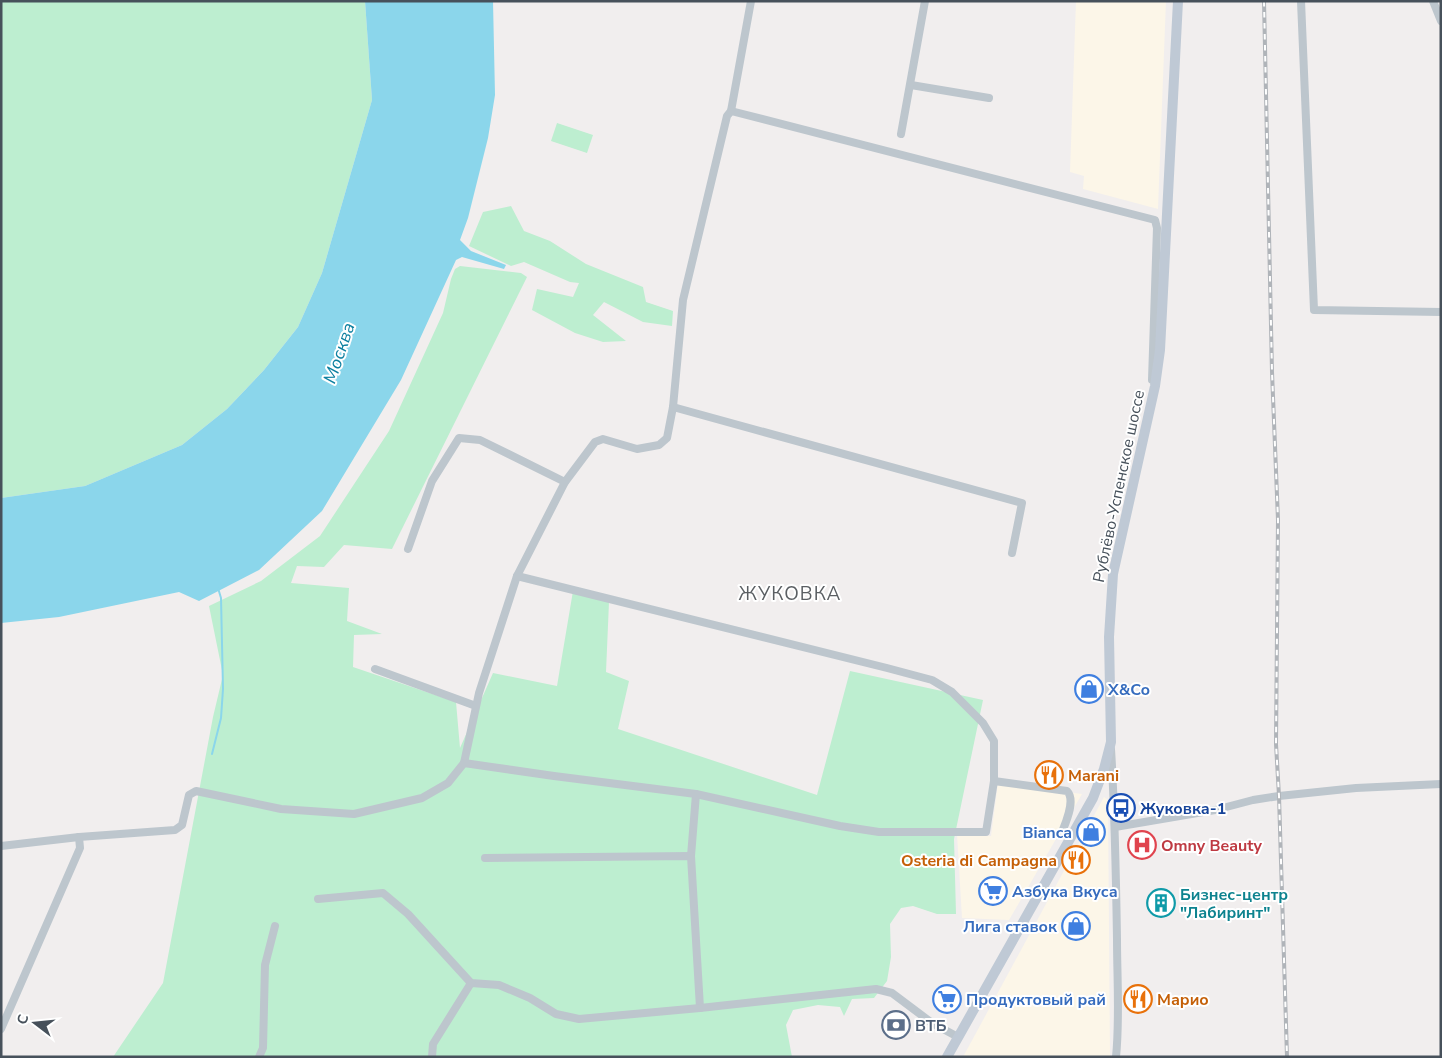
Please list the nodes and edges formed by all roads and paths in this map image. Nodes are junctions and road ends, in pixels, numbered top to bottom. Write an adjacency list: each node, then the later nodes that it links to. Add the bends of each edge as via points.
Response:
1 (751, 1): 9 (street)
2 (925, 1): 7 (street)
3 (1178, 1): 13 (main road, Рублёво-Успенское шоссе, via 1161,340)
4 (1301, 1): 11 (street, via 1314,310)
5 (1433, 1): 6 (street)
6 (1441, 21)
7 (911, 85): 8 (street); 10 (street)
8 (989, 98)
9 (732, 111): 12 (street, via 727,116 683,300); 13 (street, via 1156,220)
10 (901, 134)
11 (1441, 312)
12 (673, 407): 14 (street, via 666,438 659,445 638,449 603,438 595,442); 16 (street, via 1022,503)
13 (1150, 409): 20 (main road, Рублёво-Успенское шоссе, via 1112,574 1109,636)
14 (565, 482): 15 (street, via 480,440 459,438 432,481); 17 (street)
15 (408, 549)
16 (1012, 553)
17 (517, 576): 19 (street); 22 (street, via 932,680 952,692 983,723 994,742)
18 (375, 669): 19 (street)
19 (476, 706): 21 (street)
20 (1111, 742): 25 (main road, Рублёво-Успенское шоссе, via 1101,781); 26 (street)
21 (464, 763): 24 (street); 27 (street, via 448,783 422,798 354,814 281,809 196,791 189,794 182,825 174,830)
22 (994, 780): 24 (street, via 986,832 879,832); 25 (street, via 1067,791 1071,799 1062,832)
23 (1441, 784): 26 (street, via 1279,796)
24 (696, 794): 29 (street)
25 (1078, 827): 36 (main road, Рублёво-Успенское шоссе)
26 (1115, 827): 40 (street)
27 (79, 838): 28 (street); 35 (street, via 80,848)
28 (1, 846)
29 (691, 856): 30 (street); 34 (street)
30 (485, 858)
31 (318, 899): 33 (street, via 383,893 408,914)
32 (275, 926): 37 (street, via 265,965 263,1048)
33 (471, 983): 34 (street, via 499,985 556,1014 579,1018); 38 (street, via 433,1044)
34 (700, 1008): 36 (street, via 876,989 892,994)
35 (1, 1030)
36 (958, 1037): 39 (main road, Рублёво-Успенское шоссе)
37 (259, 1057)
38 (432, 1057)
39 (947, 1057)
40 (1116, 1057)

